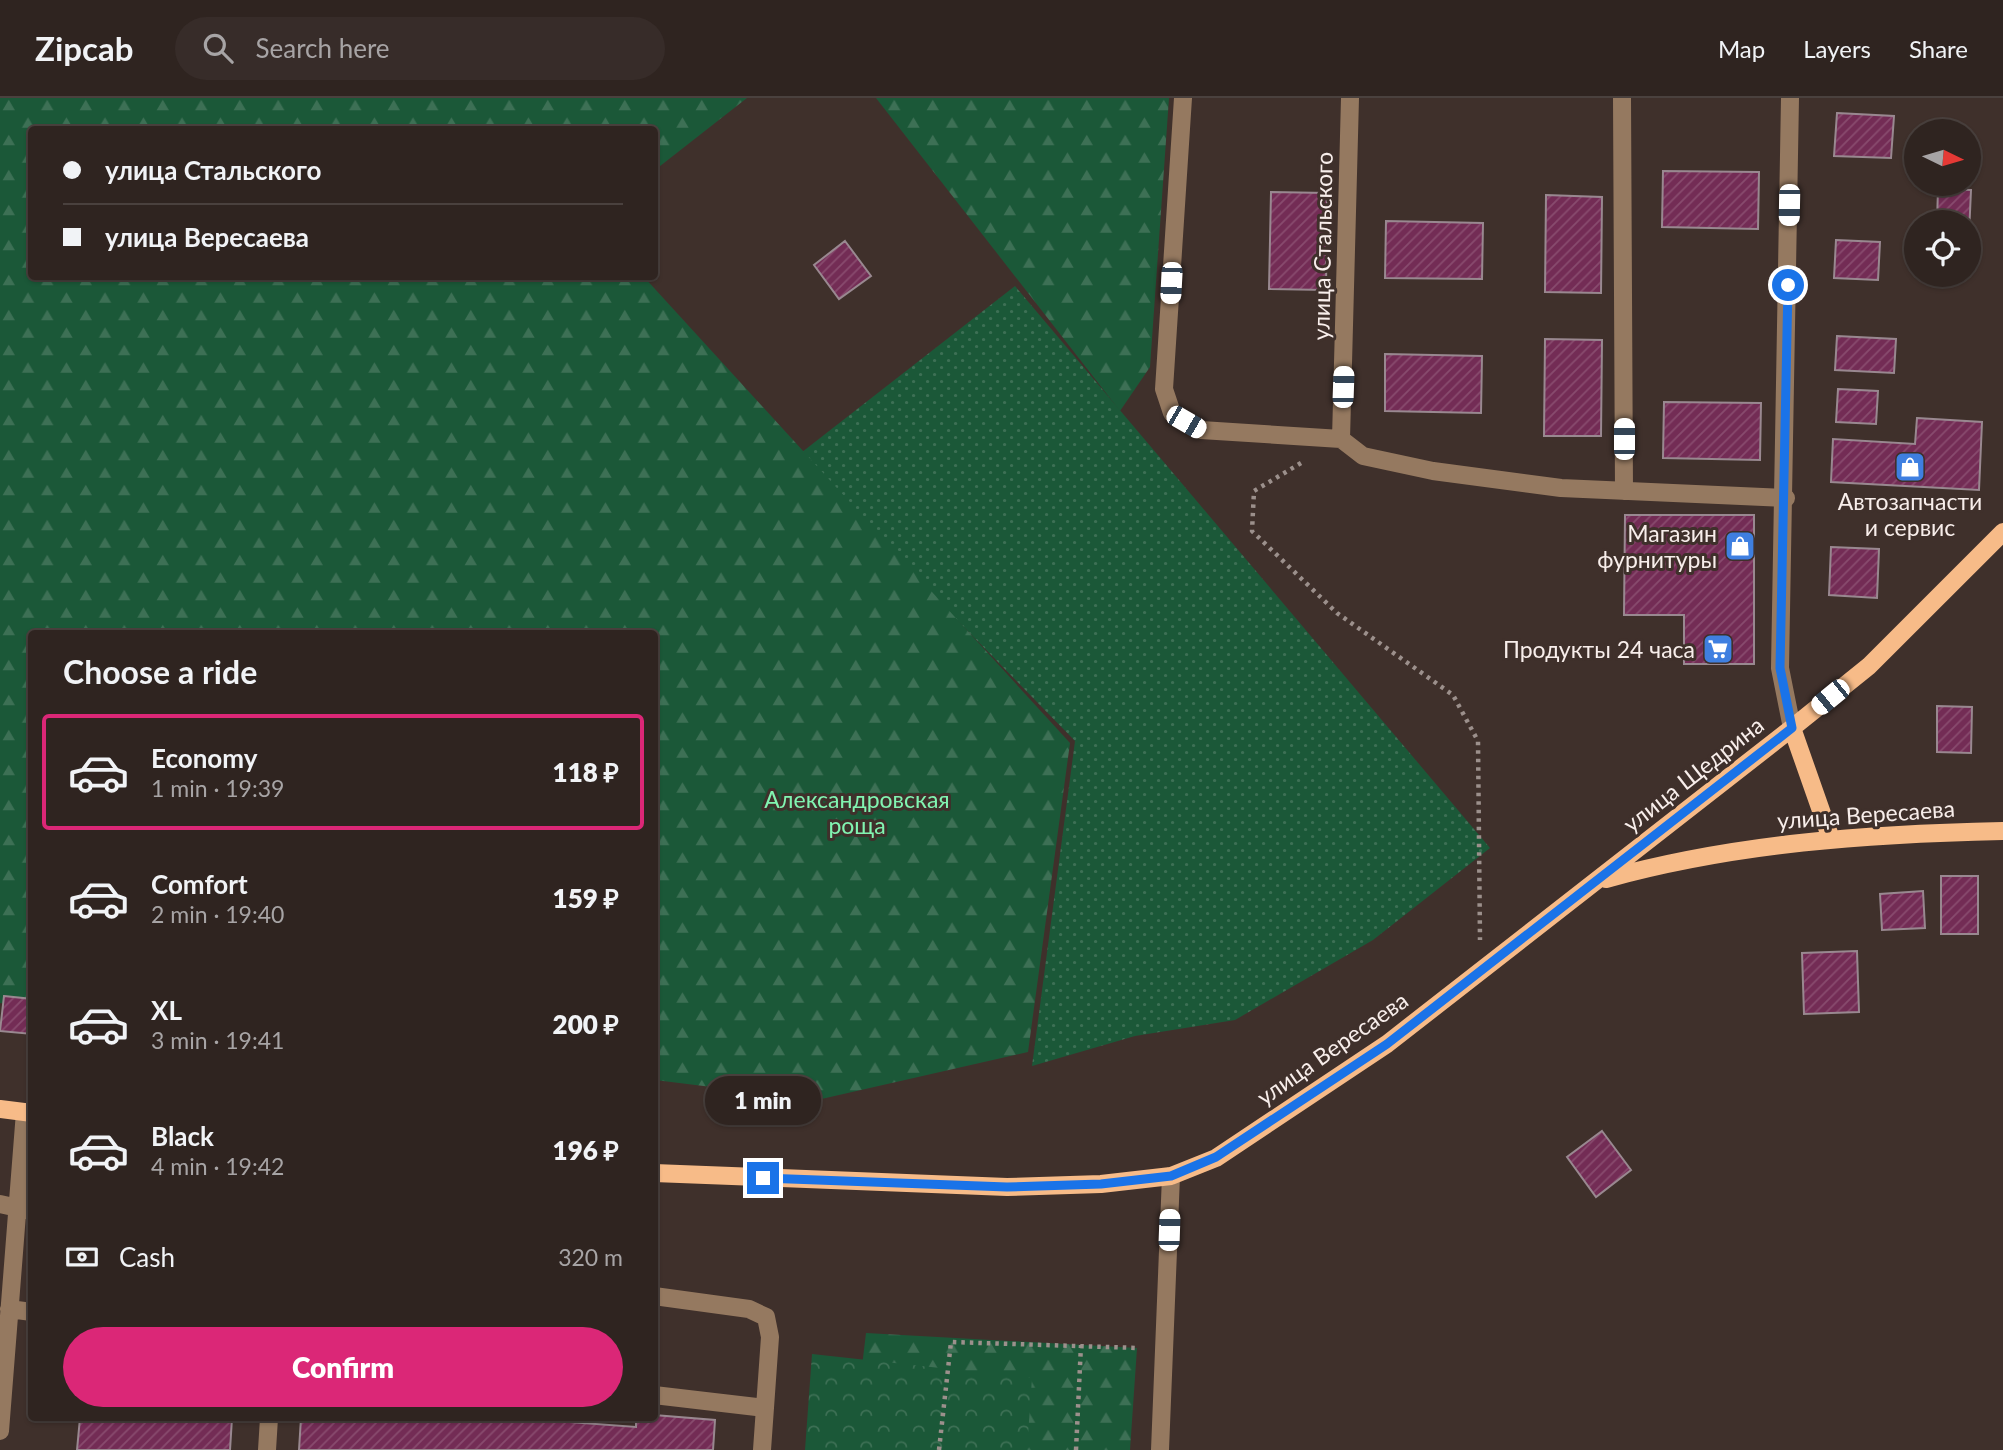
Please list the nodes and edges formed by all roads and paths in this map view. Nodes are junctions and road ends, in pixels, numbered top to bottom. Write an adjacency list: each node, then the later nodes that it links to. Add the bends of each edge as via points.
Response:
1 (1183, 98): 5 (street, via 1164,389 1172,413 1201,430)
2 (1350, 98): 5 (street, улица Стальского)
3 (1622, 98): 6 (street)
4 (1790, 98): 7 (street)
5 (1341, 439): 6 (street, via 1363,456 1433,471 1561,488); 13 (path, via 1254,491 1252,531 1337,613 1453,695 1478,741)
6 (1624, 491): 7 (street)
7 (1786, 498): 9 (street, via 1780,668)
8 (2003, 532): 9 (main road, улица Щедрина, via 1868,666)
9 (1792, 728): 11 (main road); 12 (main road, улица Щедрина)
10 (2003, 831): 11 (main road, улица Вересаева)
11 (1831, 839): 12 (main road, улица Вересаева, via 1677,859)
12 (1596, 882): 13 (main road, улица Вересаева)
13 (1479, 972): 17 (main road, улица Вересаева, via 1387,1044 1223,1153)
14 (0, 1109): 15 (main road)
15 (28, 1113): 18 (street)
16 (658, 1173): 17 (main road, улица Вересаева, via 1007,1187)
17 (1171, 1176): 23 (street)
18 (16, 1208): 20 (street)
19 (658, 1297): 25 (street, via 749,1309 766,1317 770,1337)
20 (9, 1309): 21 (street); 27 (street)
21 (28, 1311)
22 (1081, 1345): 23 (path); 30 (path, via 951,1342); 31 (path)
23 (1166, 1349): 32 (street)
24 (658, 1395): 25 (street)
25 (765, 1408): 29 (street)
26 (269, 1421): 28 (street)
27 (0, 1431)
28 (267, 1450)
29 (762, 1450)
30 (939, 1450)
31 (1076, 1450)
32 (1160, 1450)

